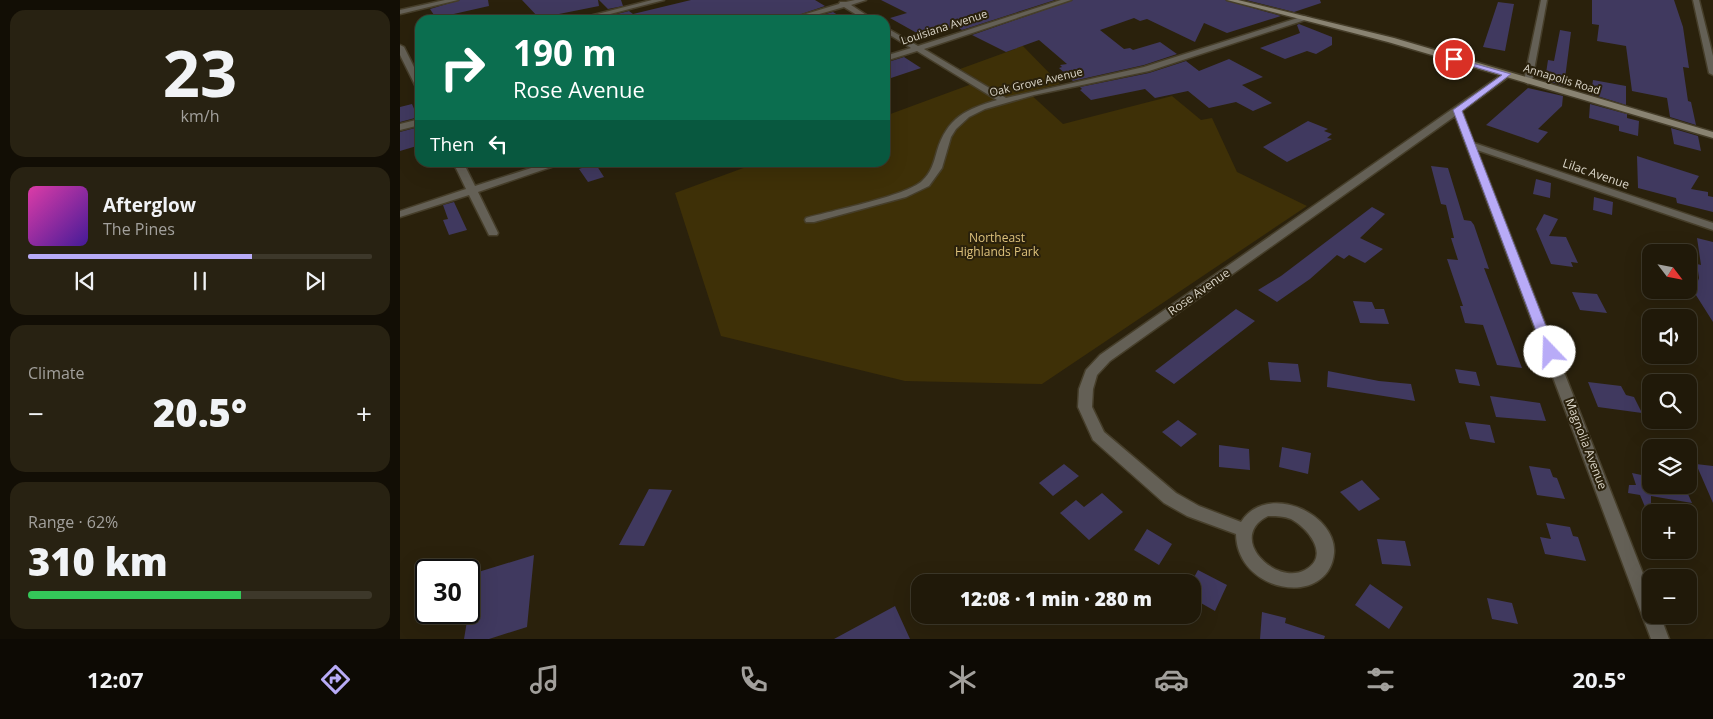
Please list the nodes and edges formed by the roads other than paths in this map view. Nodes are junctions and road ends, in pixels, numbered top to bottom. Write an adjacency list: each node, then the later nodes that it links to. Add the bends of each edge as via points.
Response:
1 (455, 0): 10 (street)
2 (661, 0): 11 (street)
3 (837, 0): 9 (street)
4 (863, 0): 9 (street)
5 (1068, 0): 17 (street, Louisiana Avenue)
6 (1230, 0): 14 (main road, Annapolis Road)
7 (1544, 0): 23 (street)
8 (1696, 0): 20 (street)
9 (845, 5): 12 (street); 13 (street)
10 (400, 12)
11 (599, 15)
12 (808, 15)
13 (862, 15)
14 (1307, 18): 21 (main road, Annapolis Road); 24 (street, Oak Grove Avenue, via 1146,69)
15 (890, 32): 17 (street)
16 (400, 47): 19 (street)
17 (917, 48): 18 (street, Louisiana Avenue); 24 (street)
18 (890, 57)
19 (407, 61): 22 (street)
20 (1713, 73)
21 (1508, 74): 23 (main road, Annapolis Road); 25 (street, Rose Avenue)
22 (415, 77)
23 (1528, 81): 28 (main road, Annapolis Road)
24 (1003, 100): 34 (street, Oak Grove Avenue, via 982,106 952,127 937,168 925,184 902,195)
25 (1457, 110): 29 (street, Magnolia Avenue); 37 (street, Rose Avenue, via 1105,358 1091,373 1085,407 1098,436 1170,498 1193,511)
26 (415, 123): 27 (street)
27 (400, 127)
28 (1713, 135)
29 (1471, 145): 35 (street, Lilac Avenue); 38 (street, Magnolia Avenue)
30 (460, 167): 32 (street)
31 (546, 167): 32 (street)
32 (472, 191): 33 (street); 36 (street)
33 (400, 214)
34 (810, 220)
35 (1713, 227)
36 (493, 233)
37 (1244, 530): 37 (street, via 1244,546 1251,560 1264,572 1281,580 1300,580 1321,566 1325,552 1321,538 1301,516 1286,510 1270,509 1255,514)
38 (1660, 639)

